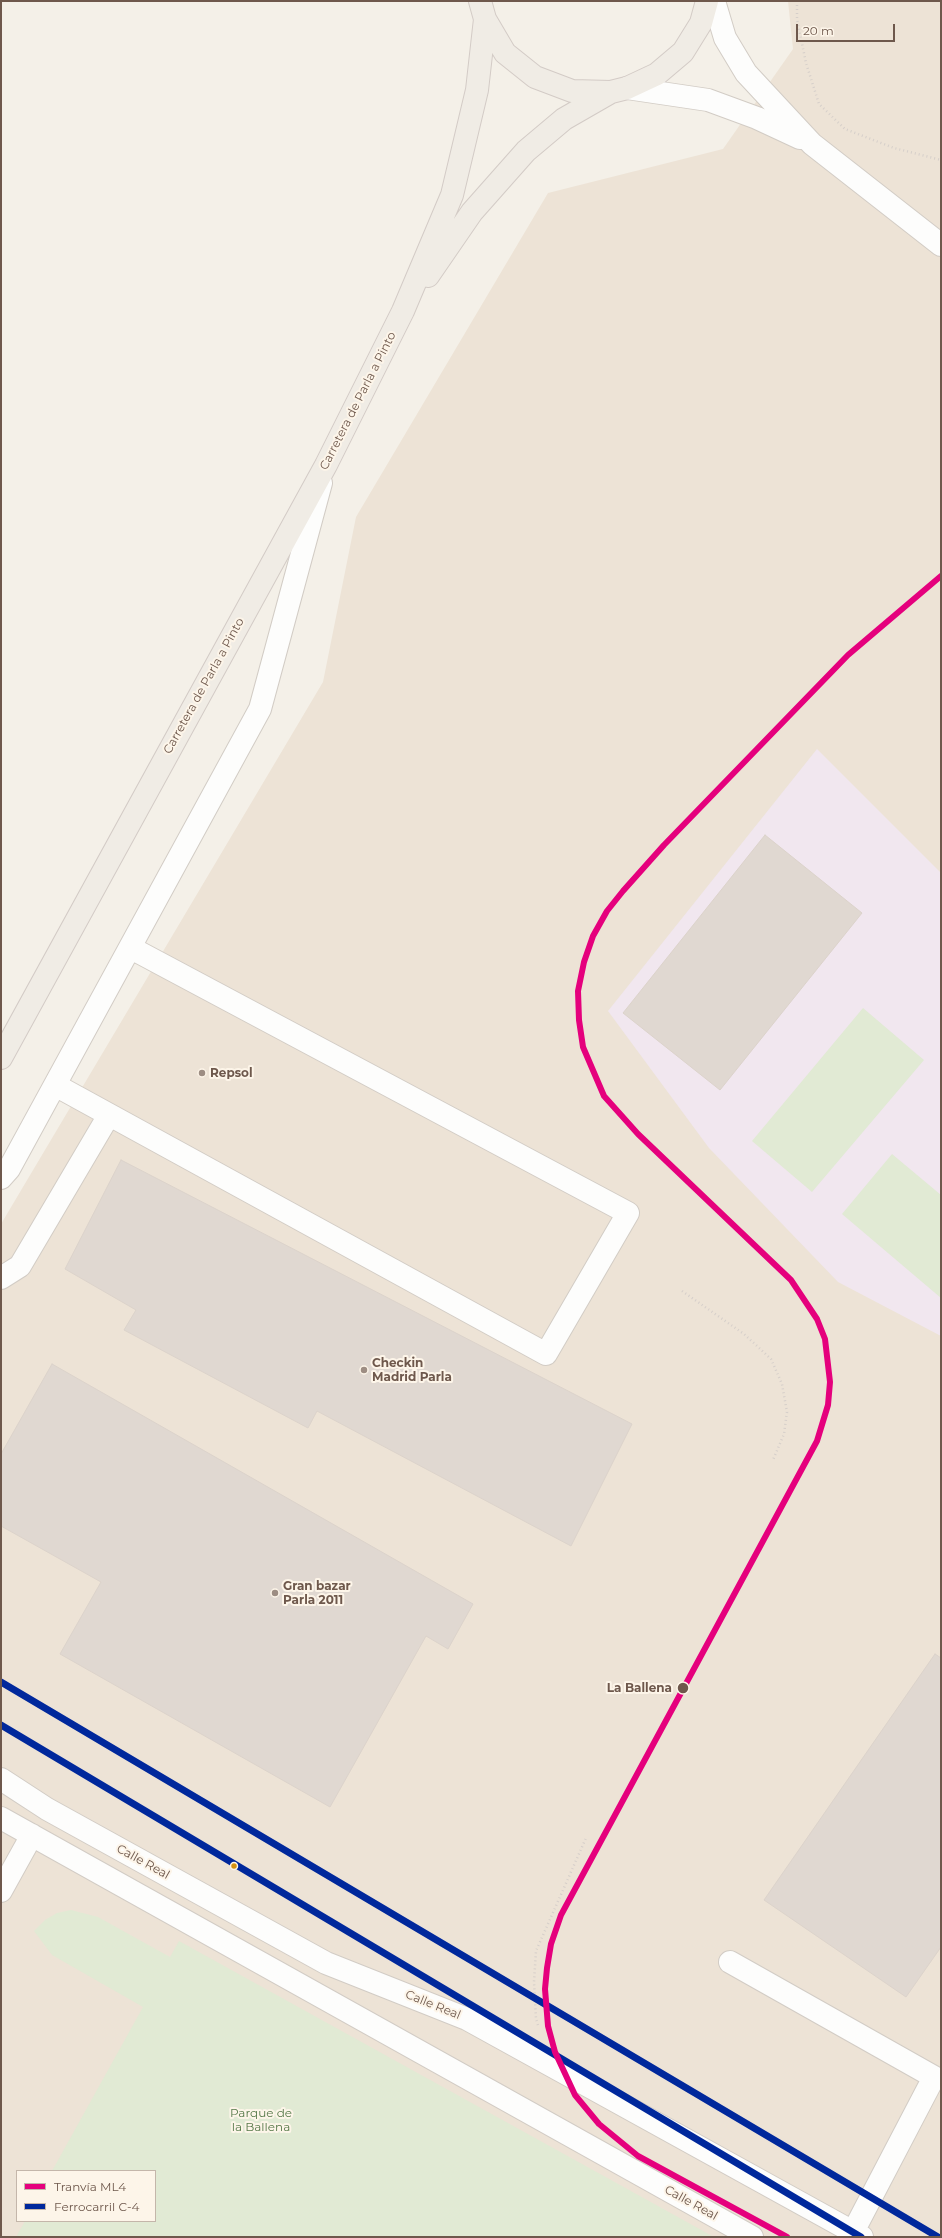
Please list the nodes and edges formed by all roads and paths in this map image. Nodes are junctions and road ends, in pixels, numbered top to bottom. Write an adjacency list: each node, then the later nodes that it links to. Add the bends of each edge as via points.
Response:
1 (707, 1): 5 (main road, Carretera de Parla a Pinto, via 701,23 683,52 657,74)
2 (714, 1): 6 (street, via 725,38 746,73)
3 (797, 1): 7 (path, via 797,19 819,104 845,129 894,148)
4 (482, 10): 5 (main road, via 505,52 535,78 572,91); 9 (main road, Carretera de Parla a Pinto, via 477,90 452,196)
5 (619, 90): 6 (street, via 708,100 757,118); 9 (main road, Carretera de Parla a Pinto, via 564,119 526,151 472,212)
6 (812, 144): 8 (street)
7 (941, 160)
8 (941, 245)
9 (403, 311): 10 (main road, Carretera de Parla a Pinto)
10 (326, 465): 11 (street, via 260,709); 12 (main road, Carretera de Parla a Pinto)
11 (131, 948): 13 (street); 14 (street, via 628,1213 546,1354)
12 (1, 1058)
13 (55, 1085): 14 (street); 15 (street, via 10,1169)
14 (109, 1115): 16 (street, via 20,1266)
15 (1, 1178)
16 (1, 1278)
17 (682, 1291): 18 (path, via 744,1334 771,1359 782,1384 788,1412 784,1434)
18 (773, 1460)
19 (1, 1779): 25 (street, Calle Real, via 47,1809 326,1963 467,2019)
20 (1, 1818): 21 (street, Calle Real)
21 (32, 1835): 23 (street); 27 (street, Calle Real)
22 (586, 1838): 25 (path, via 536,1951 536,2019)
23 (1, 1891)
24 (730, 1962): 26 (street, via 934,2077)
25 (552, 2066): 26 (street, Calle Real)
26 (857, 2235)
27 (752, 2237)

